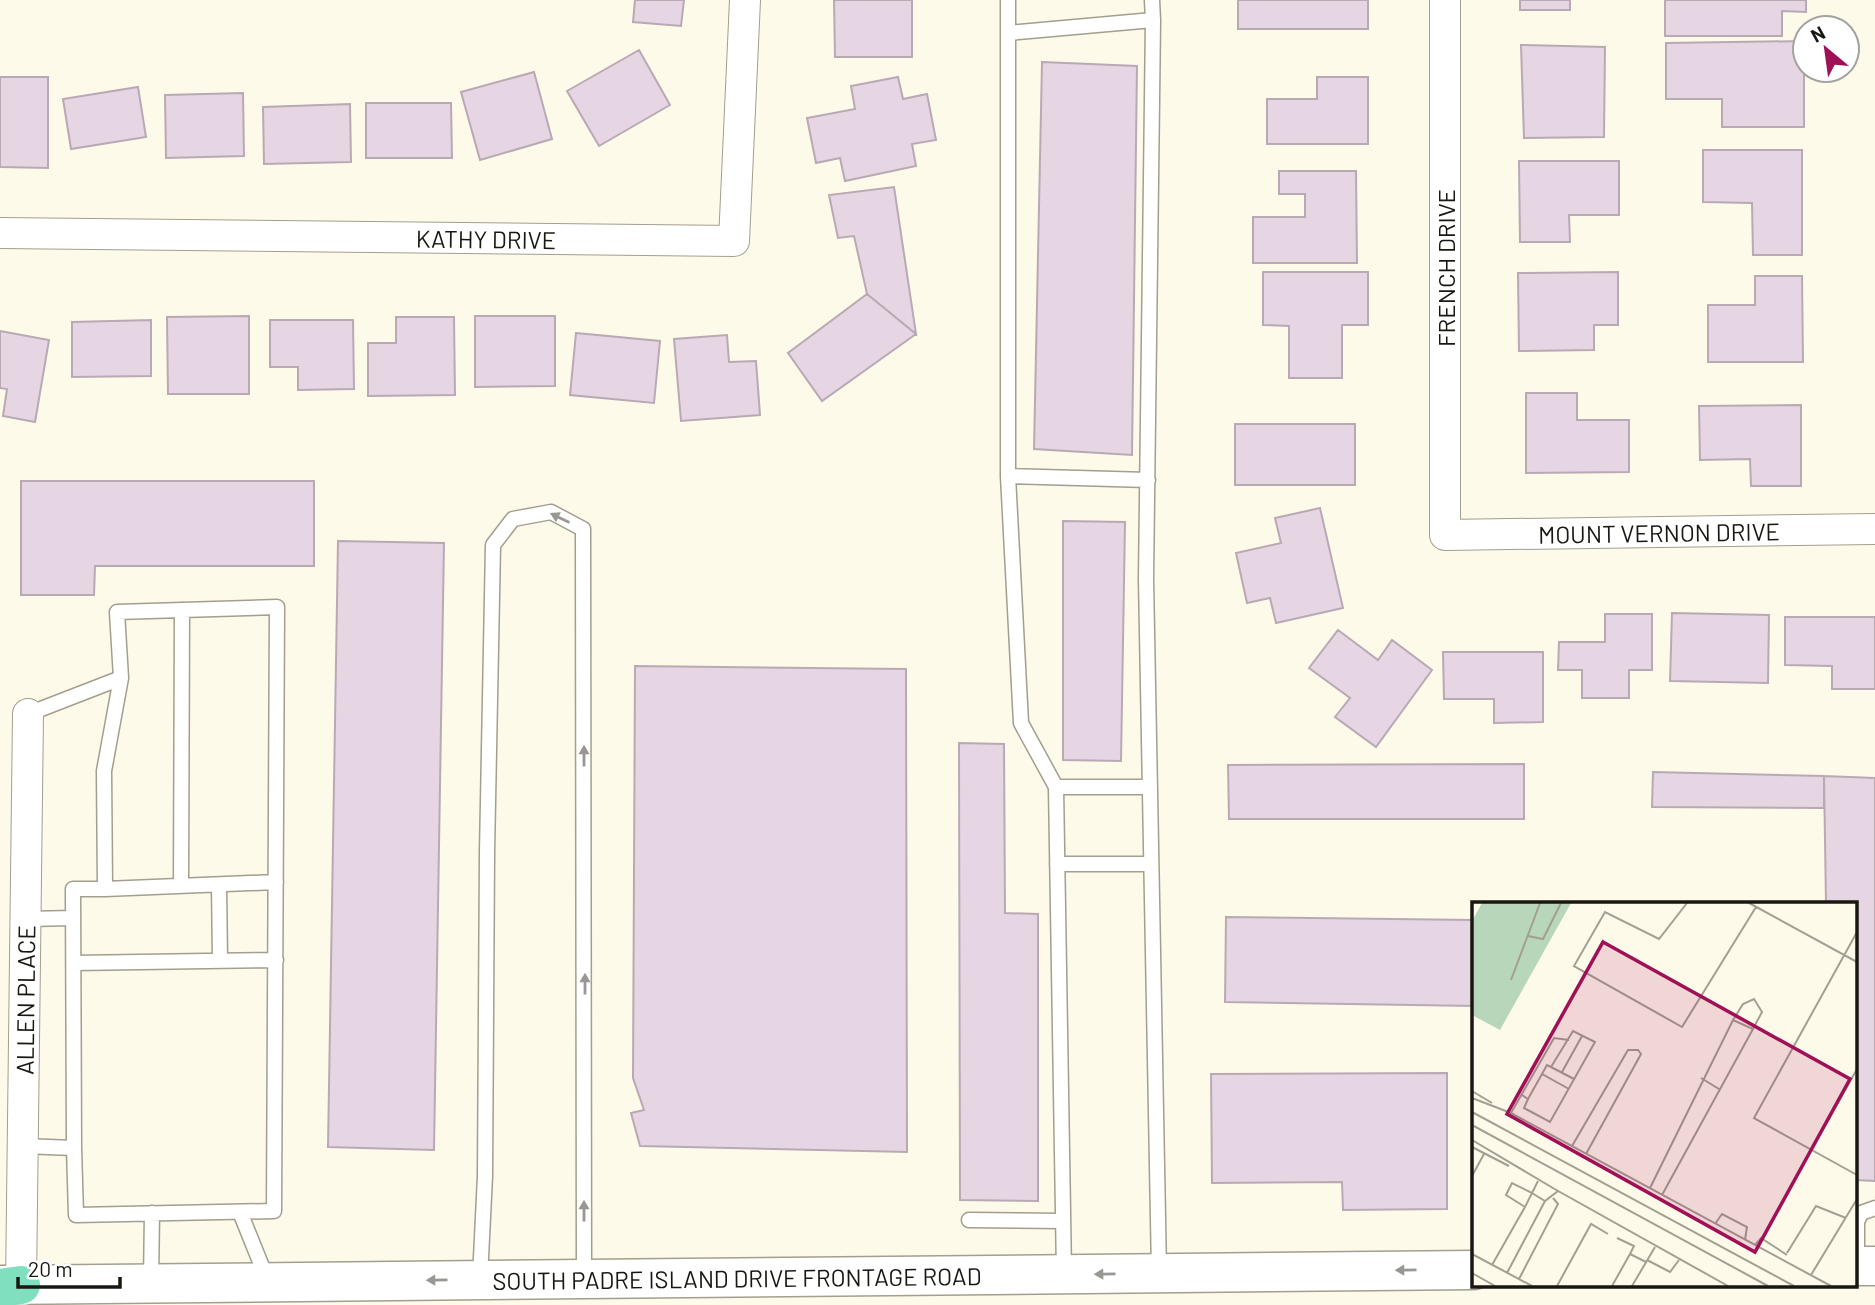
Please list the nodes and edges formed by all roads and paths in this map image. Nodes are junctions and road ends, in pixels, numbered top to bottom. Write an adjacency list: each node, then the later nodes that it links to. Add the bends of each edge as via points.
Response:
1 (745, 0): 7 (street, KATHY DRIVE, via 734,241)
2 (1008, 0): 6 (lane)
3 (1152, 0): 5 (lane)
4 (1445, 0): 11 (street, FRENCH DRIVE)
5 (1153, 20): 6 (lane); 9 (lane)
6 (1008, 33): 8 (lane)
7 (0, 233)
8 (1009, 475): 9 (lane); 15 (lane, via 1021,723)
9 (1149, 481): 16 (lane)
10 (1875, 529): 11 (street, MOUNT VERNON DRIVE)
11 (1445, 535)
12 (182, 611): 13 (lane, via 117,612); 19 (lane, via 277,607); 21 (lane)
13 (121, 678): 14 (lane); 22 (lane, via 104,771)
14 (28, 714): 24 (street, ALLEN PLACE)
15 (1056, 786): 16 (lane); 17 (lane)
16 (1150, 787): 18 (lane)
17 (1057, 863): 18 (lane); 34 (lane)
18 (1151, 864): 37 (lane)
19 (276, 882): 20 (lane); 25 (lane)
20 (219, 884): 21 (lane); 26 (lane)
21 (181, 886): 22 (lane)
22 (105, 888): 23 (lane, via 73,889)
23 (74, 918): 24 (lane); 27 (lane)
24 (26, 919): 28 (street, ALLEN PLACE)
25 (276, 960): 26 (lane); 31 (lane, via 274,1211)
26 (220, 961): 27 (lane)
27 (74, 963): 29 (lane)
28 (23, 1146): 29 (lane); 43 (street, ALLEN PLACE)
29 (74, 1148): 32 (lane, via 76,1215)
30 (1875, 1208): 35 (lane, via 1861,1213 1857,1222)
31 (240, 1212): 32 (lane); 41 (lane)
32 (152, 1213): 42 (lane)
33 (970, 1220): 34 (lane)
34 (1063, 1221): 38 (lane)
35 (1863, 1266)
36 (1472, 1270): 37 (main road, SOUTH PADRE ISLAND DRIVE FRONTAGE ROAD, one-way to 37)
37 (1159, 1273): 38 (main road, SOUTH PADRE ISLAND DRIVE FRONTAGE ROAD, one-way to 38)
38 (1064, 1274): 39 (main road, SOUTH PADRE ISLAND DRIVE FRONTAGE ROAD)
39 (584, 1279): 40 (main road, SOUTH PADRE ISLAND DRIVE FRONTAGE ROAD); 40 (lane, one-way to 40, via 583,529 551,512 513,519 493,545)
40 (480, 1280): 41 (main road, SOUTH PADRE ISLAND DRIVE FRONTAGE ROAD, one-way to 41)
41 (268, 1282): 42 (main road, SOUTH PADRE ISLAND DRIVE FRONTAGE ROAD)
42 (151, 1283): 43 (main road, SOUTH PADRE ISLAND DRIVE FRONTAGE ROAD)
43 (7, 1286)

